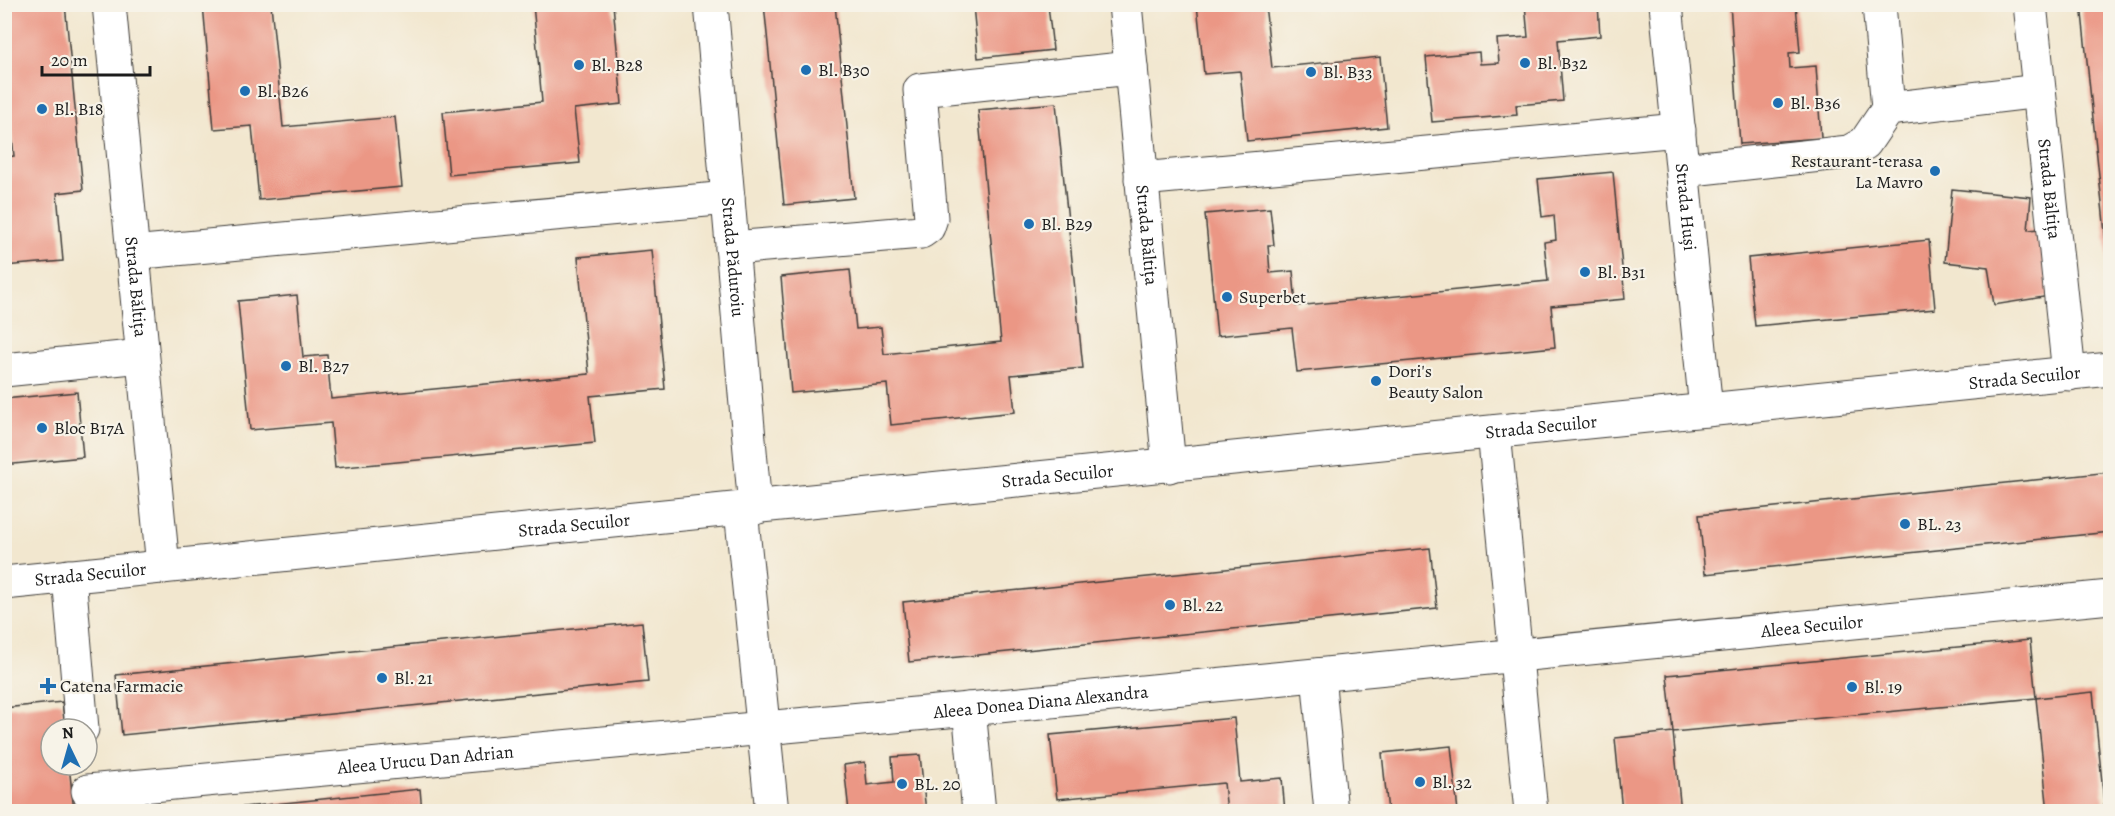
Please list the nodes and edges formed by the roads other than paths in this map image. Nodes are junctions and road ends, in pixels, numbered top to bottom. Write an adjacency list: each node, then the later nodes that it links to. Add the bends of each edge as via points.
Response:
1 (109, 4): 15 (street, Strada Băltița)
2 (711, 4): 13 (street, Strada Păduroiu)
3 (1125, 4): 7 (street, Strada Băltița)
4 (1666, 4): 10 (street, Strada Huși)
5 (1879, 4): 9 (street)
6 (2030, 4): 8 (street, Strada Băltița)
7 (1131, 68): 12 (street, Strada Băltița); 14 (street, via 920,90 931,218 928,227 921,232)
8 (2039, 91): 9 (street); 19 (street, Strada Băltița)
9 (1888, 109): 11 (street, via 1866,143 1849,152)
10 (1679, 130): 11 (street, Strada Huși); 12 (street)
11 (1683, 170): 20 (street, Strada Huși)
12 (1141, 179): 22 (street, Strada Băltița)
13 (728, 198): 14 (street, Strada Păduroiu); 15 (street)
14 (732, 248): 23 (street, Strada Păduroiu)
15 (132, 253): 16 (street, Strada Băltița)
16 (142, 356): 18 (street); 24 (street, Strada Băltița)
17 (2110, 369): 19 (street, Strada Secuilor)
18 (4, 370)
19 (2069, 374): 20 (street, Strada Secuilor)
20 (1706, 410): 21 (street, Strada Secuilor)
21 (1494, 432): 22 (street, Strada Secuilor); 28 (street)
22 (1168, 466): 23 (street, Strada Secuilor)
23 (748, 509): 24 (street, Strada Secuilor); 32 (street)
24 (163, 567): 25 (street, Strada Secuilor)
25 (69, 576): 26 (street, Strada Secuilor); 31 (street)
26 (4, 583)
27 (2110, 597): 28 (street, Aleea Secuilor)
28 (1515, 656): 29 (street, Aleea Donea Diana Alexandra); 37 (street)
29 (1318, 675): 30 (street, Aleea Donea Diana Alexandra); 36 (street)
30 (969, 709): 32 (street, Aleea Donea Diana Alexandra); 35 (street)
31 (81, 717)
32 (764, 728): 33 (street, Aleea Urucu Dan Adrian); 34 (street)
33 (88, 789)
34 (772, 812)
35 (979, 812)
36 (1331, 812)
37 (1531, 812)

